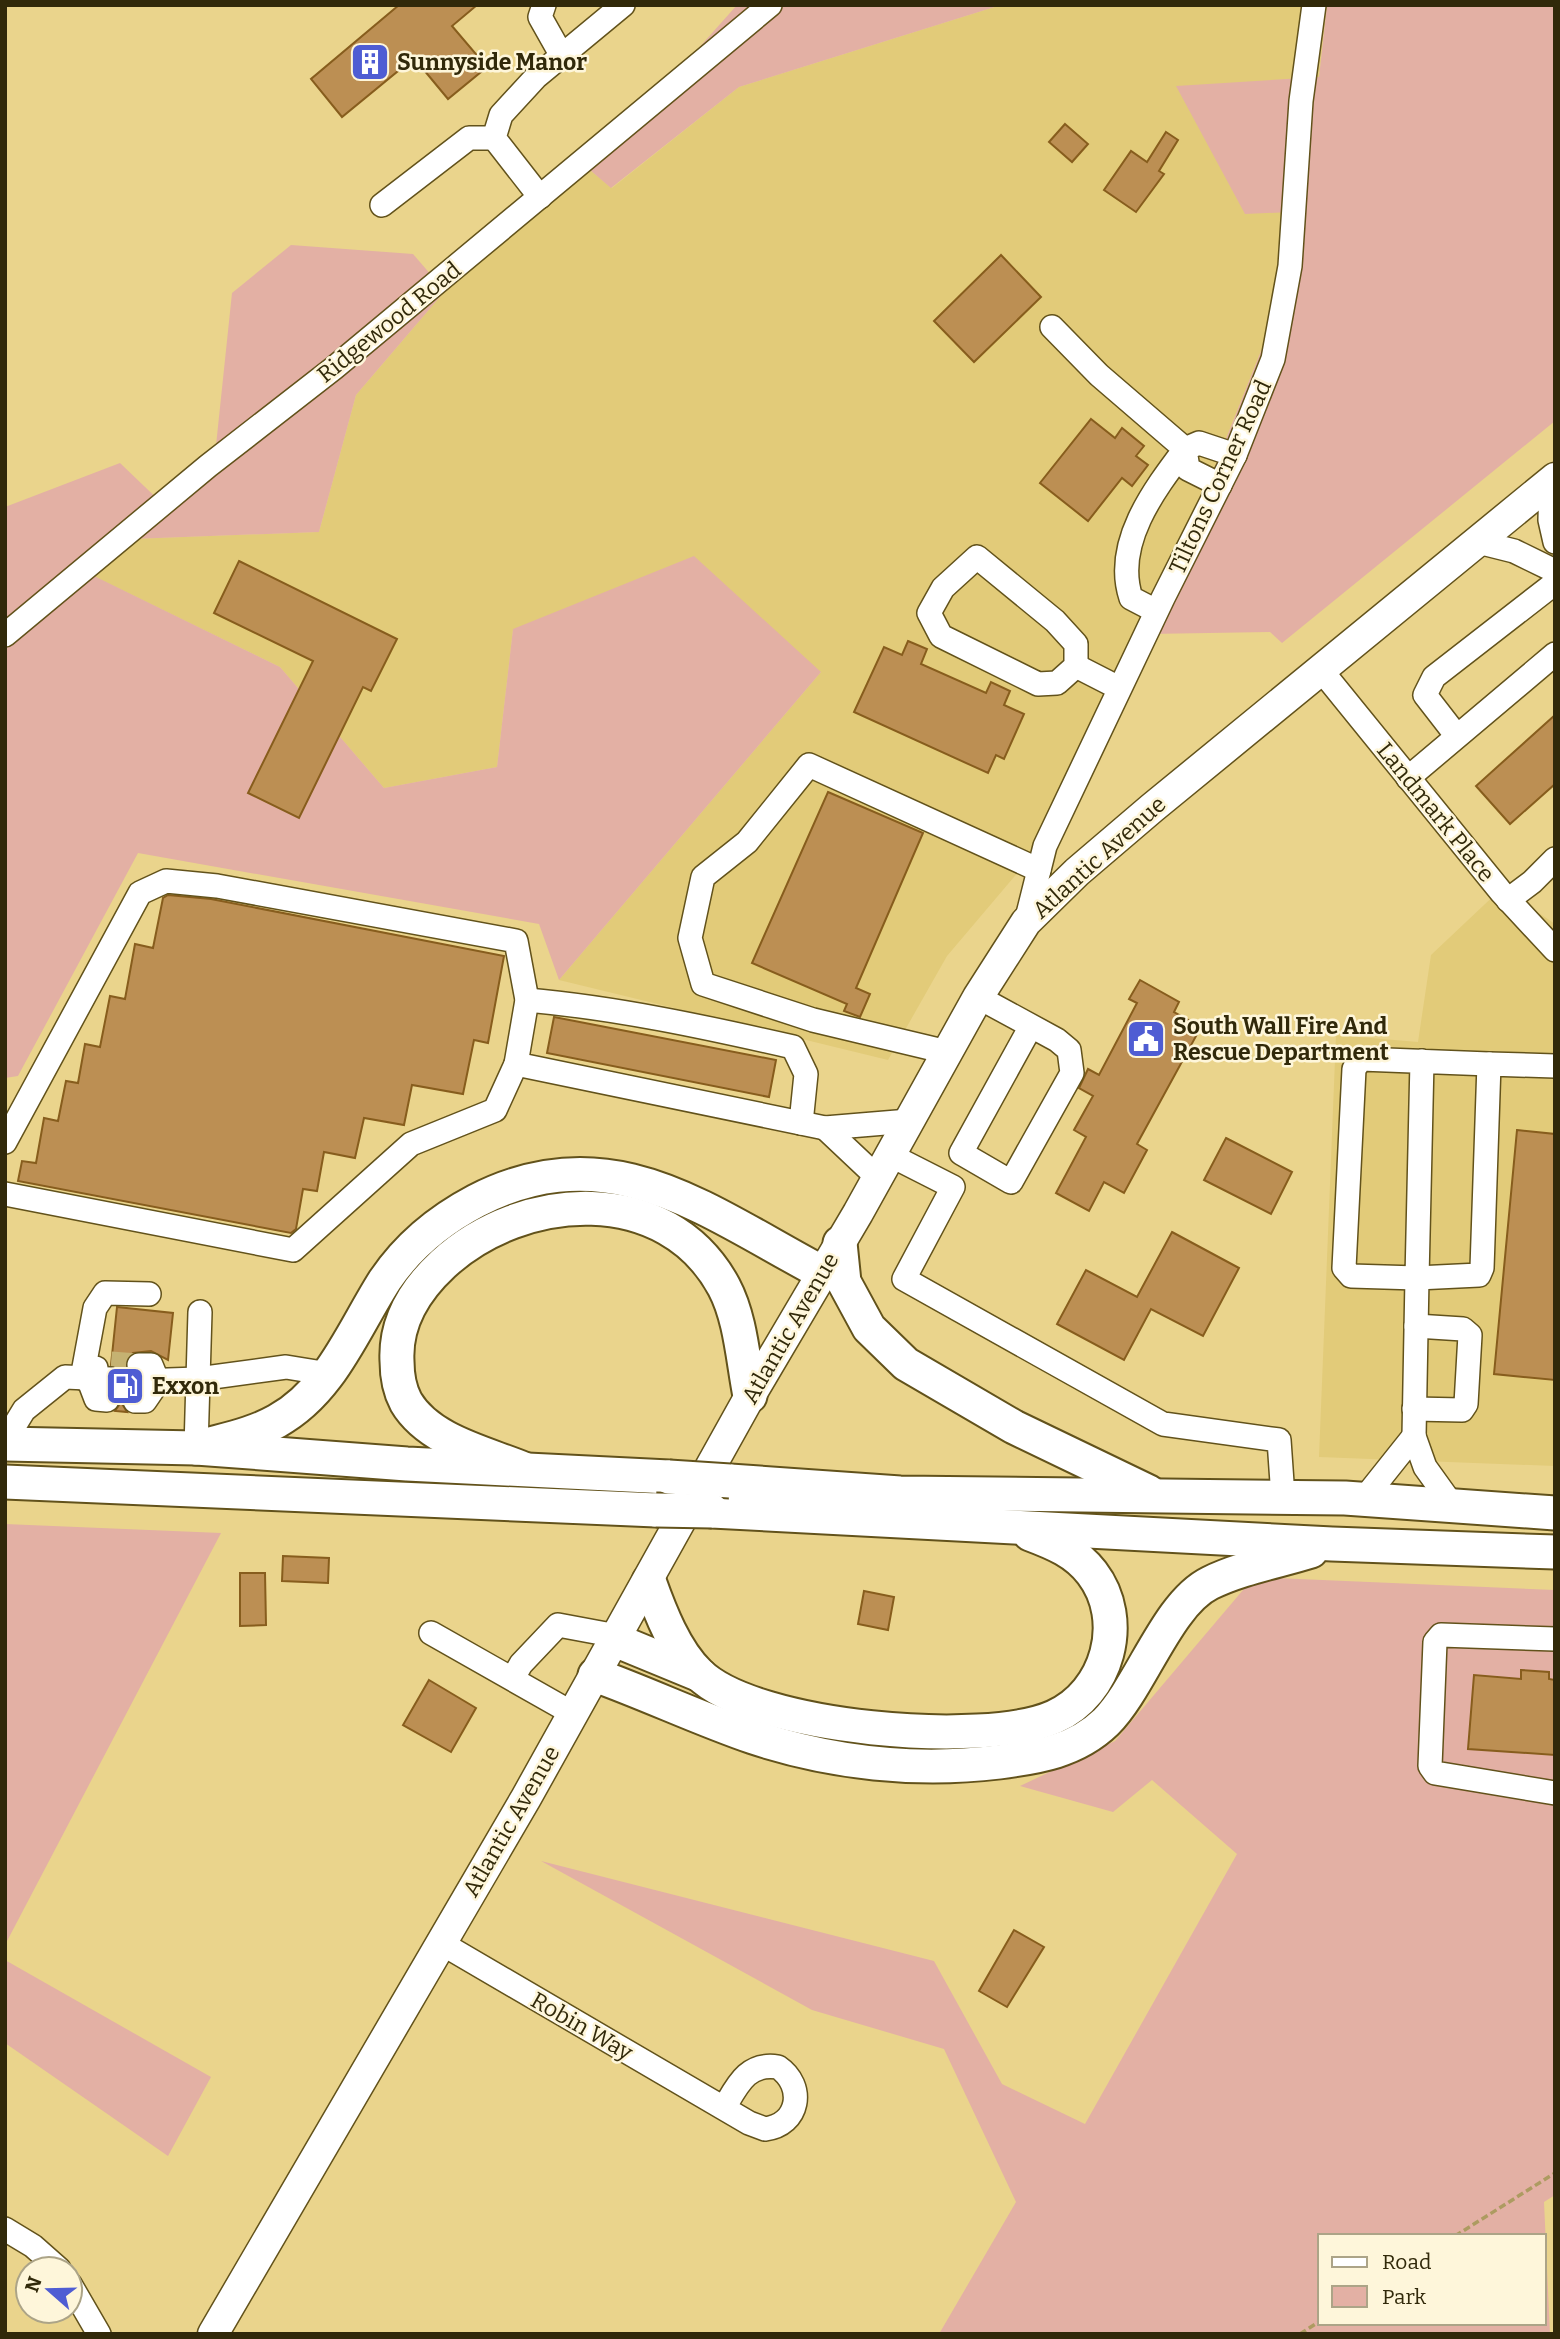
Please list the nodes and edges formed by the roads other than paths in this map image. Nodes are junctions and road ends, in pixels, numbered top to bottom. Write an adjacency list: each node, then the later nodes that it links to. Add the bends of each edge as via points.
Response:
1 (544, 5): 5 (street, via 540,17)
2 (1314, 5): 11 (street, Tiltons Corner Road, via 1301,101 1286,304 1269,372)
3 (615, 8): 5 (street)
4 (756, 10): 7 (street, Ridgewood Road)
5 (562, 56): 6 (street, via 501,115)
6 (494, 138): 7 (street); 8 (street, via 469,138)
7 (540, 197): 19 (street, Ridgewood Road)
8 (382, 205)
9 (1052, 327): 10 (street, via 1099,375)
10 (1185, 449): 11 (street, via 1199,443); 13 (street, via 1188,469); 18 (street, via 1158,485 1133,533 1124,578 1131,598)
11 (1235, 455): 13 (street, Tiltons Corner Road)
12 (1553, 480): 14 (main road, Atlantic Avenue); 15 (street, via 1550,520)
13 (1220, 485): 18 (street, Tiltons Corner Road)
14 (1478, 542): 16 (street, via 1514,551); 22 (main road, Atlantic Avenue)
15 (1555, 542)
16 (1555, 571)
17 (1555, 583): 24 (street, via 1434,677 1425,695)
18 (1157, 611): 23 (street, Tiltons Corner Road)
19 (5, 635)
20 (1555, 654): 24 (street)
21 (1076, 666): 21 (street, via 1076,644 977,557 943,588 929,612 941,636 1038,684 1057,683); 23 (street)
22 (1321, 670): 25 (street, Landmark Place); 29 (main road, Atlantic Avenue, via 1077,872)
23 (1119, 688): 27 (street, Tiltons Corner Road, via 1045,846)
24 (1456, 735): 25 (street)
25 (1408, 778): 28 (street, Landmark Place)
26 (1555, 859): 28 (street)
27 (1039, 870): 29 (street, Tiltons Corner Road); 34 (street, via 809,765 747,842 703,877 690,938 704,984 813,1020)
28 (1508, 900): 30 (street, Landmark Place)
29 (1026, 922): 31 (main road, Atlantic Avenue)
30 (1555, 950)
31 (978, 997): 33 (street); 34 (main road, Atlantic Avenue)
32 (527, 1000): 36 (street); 40 (street, via 700,1026 793,1047 806,1074); 42 (street, via 516,941 217,886 166,881 140,893)
33 (1031, 1026): 33 (street, via 1069,1050 1072,1073 1011,1182 961,1153)
34 (947, 1052): 39 (main road, Atlantic Avenue)
35 (1422, 1061): 37 (street); 47 (street); 47 (street, via 1361,1059 1354,1069 1345,1268 1351,1276)
36 (516, 1064): 40 (street); 44 (street, via 495,1110 411,1144 293,1250)
37 (1489, 1064): 38 (street); 47 (street, via 1482,1268 1479,1275)
38 (1555, 1066)
39 (909, 1121): 41 (street); 43 (main road, Atlantic Avenue)
40 (801, 1123): 41 (street)
41 (825, 1128): 43 (street)
42 (5, 1142)
43 (884, 1167): 45 (main road, Atlantic Avenue); 62 (street, via 953,1187 904,1279 1163,1424 1279,1440)
44 (5, 1194)
45 (840, 1243): 46 (main road, Atlantic Avenue); 61 (highway, via 844,1282 869,1328 906,1364 1014,1427)
46 (821, 1272): 51 (highway, via 653,1185 601,1174 548,1176 516,1184 460,1209 410,1249 385,1280); 54 (main road, Atlantic Avenue)
47 (1416, 1278): 50 (street)
48 (149, 1294): 57 (street, via 105,1293 94,1308 100,1379 65,1377 24,1410)
49 (200, 1312): 52 (street)
50 (1416, 1326): 55 (street); 55 (street, via 1463,1329 1469,1335 1462,1410)
51 (330, 1374): 52 (street, via 286,1367); 58 (highway, via 313,1395 276,1422)
52 (198, 1379): 53 (street); 58 (street)
53 (143, 1382)
54 (750, 1396): 59 (highway, via 725,1289 692,1247 660,1225 602,1208 558,1209 519,1218 477,1238 435,1272 404,1315 396,1346 400,1388 421,1420 441,1436); 69 (main road, Atlantic Avenue)
55 (1414, 1409): 56 (street)
56 (1414, 1436): 63 (street); 64 (street, via 1425,1467)
57 (5, 1443): 58 (highway)
58 (196, 1448): 59 (highway)
59 (524, 1469): 61 (highway, bridge, via 900,1493)
60 (5, 1482): 66 (highway, bridge)
61 (1158, 1496): 62 (highway)
62 (1283, 1497): 63 (highway)
63 (1363, 1500): 64 (highway)
64 (1453, 1506): 65 (highway)
65 (1555, 1513)
66 (1012, 1527): 67 (highway); 74 (highway, via 1064,1547 1092,1572 1109,1610 1111,1635 1098,1677 1086,1695 1054,1717 965,1732 899,1732 841,1725 740,1697)
67 (1332, 1544): 68 (highway); 73 (highway, via 1209,1583 1177,1617 1107,1721 1065,1749 1034,1758 927,1766 828,1756 751,1736)
68 (1555, 1552)
69 (649, 1581): 71 (main road, Atlantic Avenue); 74 (highway, via 677,1644)
70 (431, 1633): 75 (street)
71 (616, 1638): 73 (main road, Atlantic Avenue); 74 (highway); 75 (street, via 558,1625 520,1664)
72 (1555, 1639): 77 (street, via 1441,1635 1435,1642 1430,1766 1435,1773)
73 (595, 1675): 76 (main road, Atlantic Avenue)
74 (700, 1675)
75 (513, 1678): 76 (street)
76 (572, 1713): 78 (main road, Atlantic Avenue)
77 (1555, 1793)
78 (441, 1943): 79 (street, Robin Way); 84 (main road, Atlantic Avenue)
79 (723, 2108)
80 (5, 2230): 81 (street)
81 (43, 2255)
82 (84, 2308): 83 (street)
83 (99, 2334)
84 (213, 2334)

